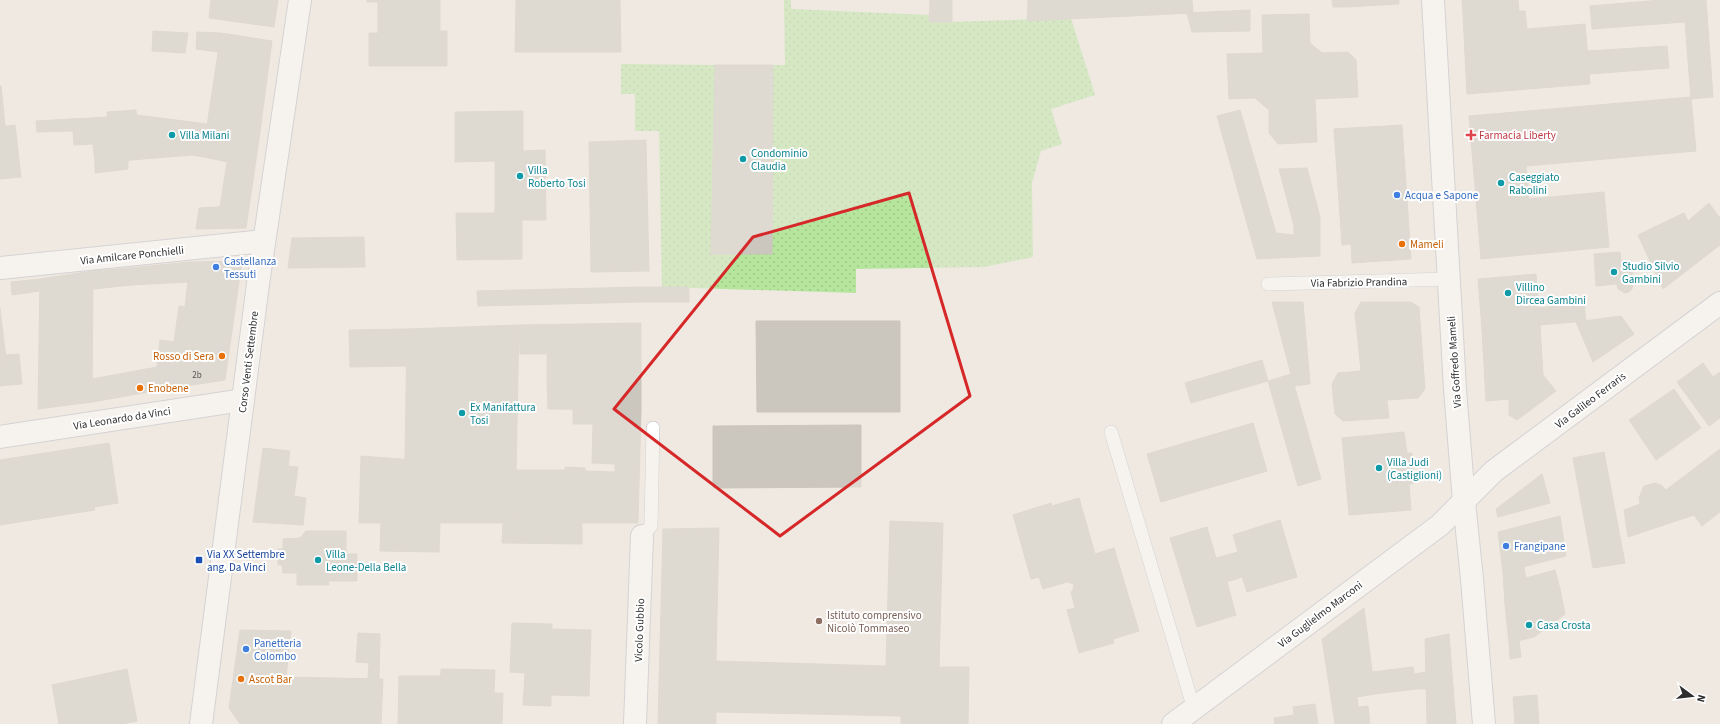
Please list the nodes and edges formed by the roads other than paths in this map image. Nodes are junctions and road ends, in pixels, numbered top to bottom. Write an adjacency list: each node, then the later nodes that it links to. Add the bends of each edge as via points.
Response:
1 (300, 0): 3 (street, Corso Venti Settembre)
2 (1433, 0): 5 (street, Via Goffredo Mameli)
3 (264, 241): 4 (street, Via Amilcare Ponchielli); 8 (street, Corso Venti Settembre)
4 (0, 268)
5 (1449, 279): 6 (lane, Via Fabrizio Prandina); 12 (street, Via Goffredo Mameli)
6 (1268, 284)
7 (1720, 303): 12 (street, Via Galileo Ferraris, via 1494,471)
8 (243, 400): 11 (street, Via Leonardo da Vinci); 15 (street, Corso Venti Settembre)
9 (653, 428): 13 (lane, via 651,526)
10 (1111, 432): 14 (lane)
11 (0, 437)
12 (1464, 502): 14 (street, Via Guglielmo Marconi, via 1440,525); 18 (street, Via Goffredo Mameli)
13 (642, 536): 16 (street, Vicolo Gubbio)
14 (1194, 709): 17 (street, Via Guglielmo Marconi)
15 (201, 724)
16 (635, 724)
17 (1173, 724)
18 (1484, 724)

